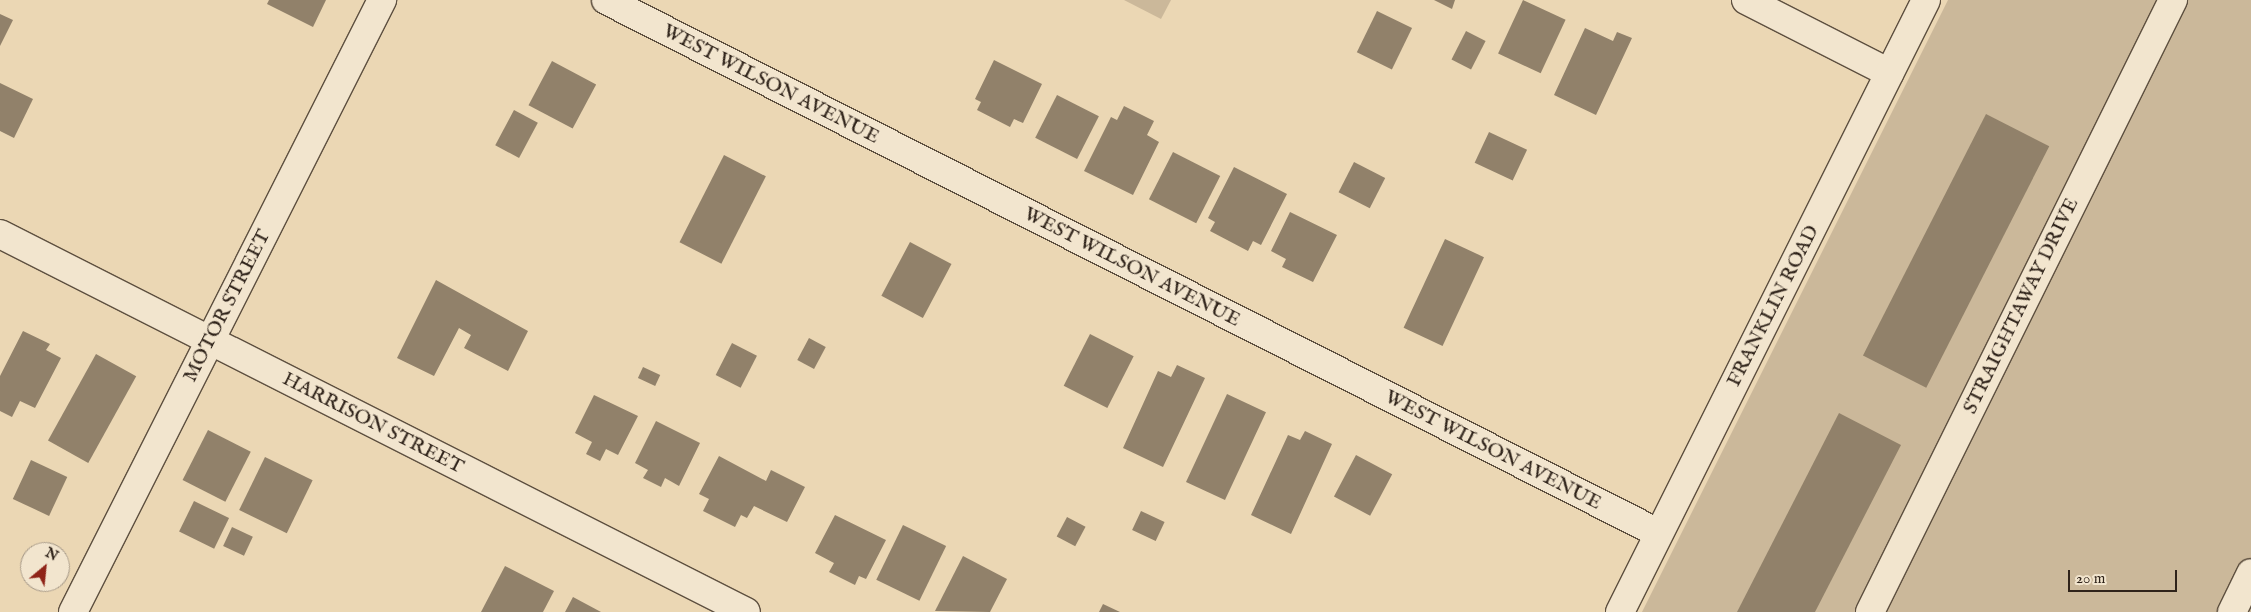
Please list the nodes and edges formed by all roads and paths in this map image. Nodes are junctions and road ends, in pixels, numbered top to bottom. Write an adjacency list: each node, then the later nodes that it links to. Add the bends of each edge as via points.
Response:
1 (382, 0): 8 (street, MOTOR STREET)
2 (606, 0): 9 (street, WEST WILSON AVENUE)
3 (1746, 0): 6 (street)
4 (1926, 0): 6 (street, FRANKLIN ROAD)
5 (2173, 0): 14 (street, STRAIGHTAWAY DRIVE)
6 (1890, 73): 9 (street, FRANKLIN ROAD)
7 (0, 234): 8 (street, HARRISON STREET)
8 (210, 341): 11 (street, MOTOR STREET); 12 (street, HARRISON STREET)
9 (1658, 533): 13 (street, FRANKLIN ROAD)
10 (2251, 573): 15 (street)
11 (73, 612)
12 (746, 612)
13 (1620, 612)
14 (1870, 612)
15 (2232, 612)

